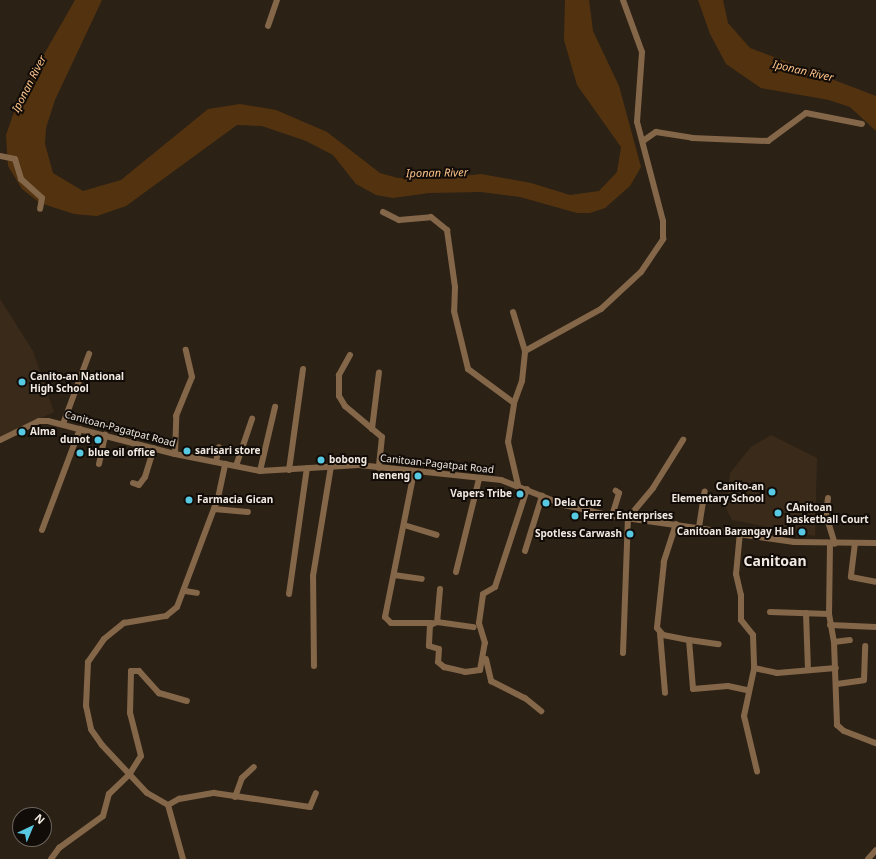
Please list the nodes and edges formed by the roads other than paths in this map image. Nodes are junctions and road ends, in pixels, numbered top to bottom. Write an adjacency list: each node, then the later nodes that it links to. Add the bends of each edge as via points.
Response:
1 (277, 0): 3 (street)
2 (623, 0): 5 (street, via 642,52 636,114)
3 (268, 26)
4 (862, 124): 5 (street, via 806,113 768,141 692,138 656,132)
5 (643, 141): 11 (street, via 664,221 660,246 637,277 601,309)
6 (0, 156): 7 (street, via 15,158 21,179 42,198)
7 (40, 209)
8 (384, 212): 16 (street, via 399,220 430,217 447,230 455,287 454,312 468,369)
9 (513, 312): 11 (street)
10 (186, 350): 27 (street, via 192,377 176,416)
11 (525, 351): 16 (street, via 522,385)
12 (89, 354): 19 (street)
13 (350, 355): 21 (street, via 339,375 339,396 345,406)
14 (303, 369): 35 (street)
15 (379, 372): 21 (street)
16 (514, 403): 40 (street, via 508,442)
17 (275, 407): 36 (street)
18 (252, 419): 31 (street)
19 (63, 424): 20 (street, Canitoan-Pagatpat Road); 23 (street, Canitoan-Pagatpat Road, via 39,421)
20 (80, 429): 22 (street, Canitoan-Pagatpat Road); 53 (street)
21 (372, 429): 34 (street, via 382,437)
22 (105, 434): 26 (street, Canitoan-Pagatpat Road); 29 (street)
23 (0, 440)
24 (683, 440): 49 (street, via 653,488)
25 (220, 447): 28 (street)
26 (154, 448): 27 (street, Canitoan-Pagatpat Road); 39 (street, via 145,477 139,484)
27 (175, 454): 28 (street, Canitoan-Pagatpat Road)
28 (216, 462): 30 (street, Canitoan-Pagatpat Road)
29 (99, 464)
30 (225, 464): 31 (street, Canitoan-Pagatpat Road); 46 (street)
31 (236, 466): 36 (street, Canitoan-Pagatpat Road)
32 (331, 466): 33 (street, Canitoan-Pagatpat Road); 34 (street, Canitoan-Pagatpat Road); 83 (street, via 314,576)
33 (308, 468): 35 (street, Canitoan-Pagatpat Road); 67 (street)
34 (379, 468): 37 (street, Canitoan-Pagatpat Road)
35 (289, 470): 36 (street, Canitoan-Pagatpat Road)
36 (260, 471)
37 (414, 472): 38 (street, Canitoan-Pagatpat Road); 51 (street)
38 (480, 479): 40 (street, Canitoan-Pagatpat Road); 60 (street)
39 (133, 483)
40 (518, 485): 41 (street, Canitoan-Pagatpat Road)
41 (527, 488): 44 (street, Canitoan-Pagatpat Road); 82 (street, via 495,587 483,594 479,622)
42 (616, 491): 48 (street, via 619,493)
43 (706, 491): 52 (street)
44 (542, 496): 48 (street, Canitoan-Pagatpat Road, via 580,509); 59 (street)
45 (828, 498): 58 (street, via 826,516)
46 (214, 508): 47 (street); 65 (street)
47 (248, 512)
48 (612, 516): 49 (street, Canitoan-Pagatpat Road)
49 (628, 518): 50 (street, Canitoan-Pagatpat Road); 81 (street)
50 (676, 524): 52 (street, Canitoan-Pagatpat Road); 75 (street, via 664,562 657,622)
51 (404, 525): 55 (street); 61 (street)
52 (699, 527): 54 (street, Canitoan-Pagatpat Road)
53 (42, 530)
54 (740, 532): 58 (street, Canitoan-Pagatpat Road, via 794,542); 84 (street, via 736,574 741,595 741,622 754,635)
55 (437, 535)
56 (855, 543): 57 (street, Canitoan-Pagatpat Road); 58 (street, Canitoan-Pagatpat Road); 63 (street, via 852,577)
57 (876, 543)
58 (832, 544): 70 (street)
59 (525, 551)
60 (456, 572)
61 (394, 575): 62 (street); 71 (street, via 385,621)
62 (422, 579)
63 (876, 582)
64 (440, 589): 71 (street)
65 (185, 591): 66 (street); 95 (street, via 174,611 166,616 131,619 118,626 93,651 88,662 86,706 91,729)
66 (197, 593)
67 (289, 594)
68 (770, 612): 69 (street)
69 (806, 613): 70 (street); 86 (street)
70 (829, 614): 72 (street)
71 (434, 623): 73 (street); 82 (street, via 429,645 440,650 441,665 476,672 482,667)
72 (830, 625): 74 (street); 78 (street)
73 (474, 626)
74 (876, 627)
75 (660, 633): 76 (street); 89 (street)
76 (689, 640): 79 (street); 88 (street, via 693,689 728,686)
77 (850, 640): 78 (street)
78 (834, 642): 85 (street)
79 (719, 644)
80 (865, 646): 87 (street, via 864,680)
81 (623, 653)
82 (484, 655): 91 (street, via 491,681 525,698)
83 (314, 666)
84 (754, 668): 86 (street, via 777,673); 88 (street)
85 (836, 668): 86 (street); 87 (street)
86 (808, 669)
87 (837, 684): 92 (street, via 838,727)
88 (747, 690): 94 (street, via 744,716)
89 (665, 693)
90 (187, 701): 95 (street, via 159,693 139,671 131,671 130,713 141,753)
91 (541, 711)
92 (876, 743)
93 (254, 767): 97 (street, via 242,778)
94 (757, 771)
95 (129, 775): 98 (street, via 147,793); 100 (street, via 109,794 103,816 59,848)
96 (316, 793): 97 (street, via 310,808)
97 (235, 797): 98 (street, via 208,794 179,799)
98 (168, 805): 101 (street)
99 (876, 850): 102 (street)
100 (52, 859)
101 (183, 859)
102 (868, 859)

